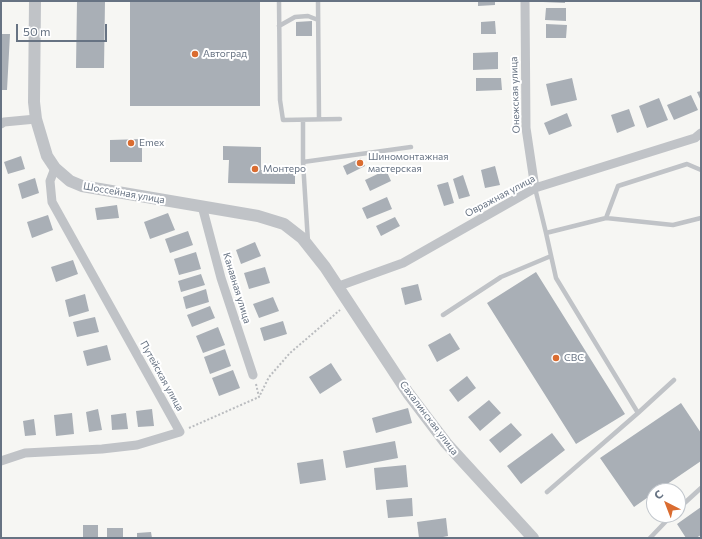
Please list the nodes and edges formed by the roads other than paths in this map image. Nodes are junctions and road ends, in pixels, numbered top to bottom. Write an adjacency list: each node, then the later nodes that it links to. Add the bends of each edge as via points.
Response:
1 (35, 1): 7 (street, Шоссейная улица)
2 (279, 1): 6 (lane)
3 (318, 1): 5 (lane)
4 (524, 1): 17 (street, Онежская улица, via 526,128)
5 (318, 20): 6 (lane, via 308,16 295,17); 10 (lane)
6 (279, 26): 9 (lane, via 280,100 283,120)
7 (36, 119): 11 (street); 15 (street, Шоссейная улица, via 47,156)
8 (340, 119): 10 (lane)
9 (303, 120): 10 (lane); 14 (lane)
10 (319, 120)
11 (1, 124)
12 (699, 138): 17 (street, Овражная улица)
13 (411, 147): 14 (lane)
14 (303, 162): 22 (lane)
15 (55, 168): 18 (street, Шоссейная улица, via 70,181 82,186); 29 (street, Путейская улица, via 50,181 52,202 180,432 137,445 25,453)
16 (701, 170): 19 (lane, via 687,164 618,186)
17 (535, 188): 21 (lane); 24 (street, Овражная улица, via 403,263)
18 (202, 206): 22 (street, Шоссейная улица, via 258,216 284,224); 26 (street, Канавная улица, via 221,278)
19 (606, 218): 20 (lane, via 673,225); 21 (lane)
20 (701, 218)
21 (546, 233): 23 (lane)
22 (309, 246): 24 (street, Шоссейная улица)
23 (551, 256): 25 (lane, via 502,277); 28 (lane, via 556,278)
24 (339, 286): 34 (street, Сахалинская улица, via 408,393 446,443)
25 (443, 315)
26 (253, 375)
27 (674, 380): 28 (lane)
28 (638, 413): 31 (lane)
29 (1, 461)
30 (701, 488): 32 (lane)
31 (547, 492)
32 (686, 502)
33 (664, 523): 35 (lane)
34 (533, 538)
35 (650, 538)

